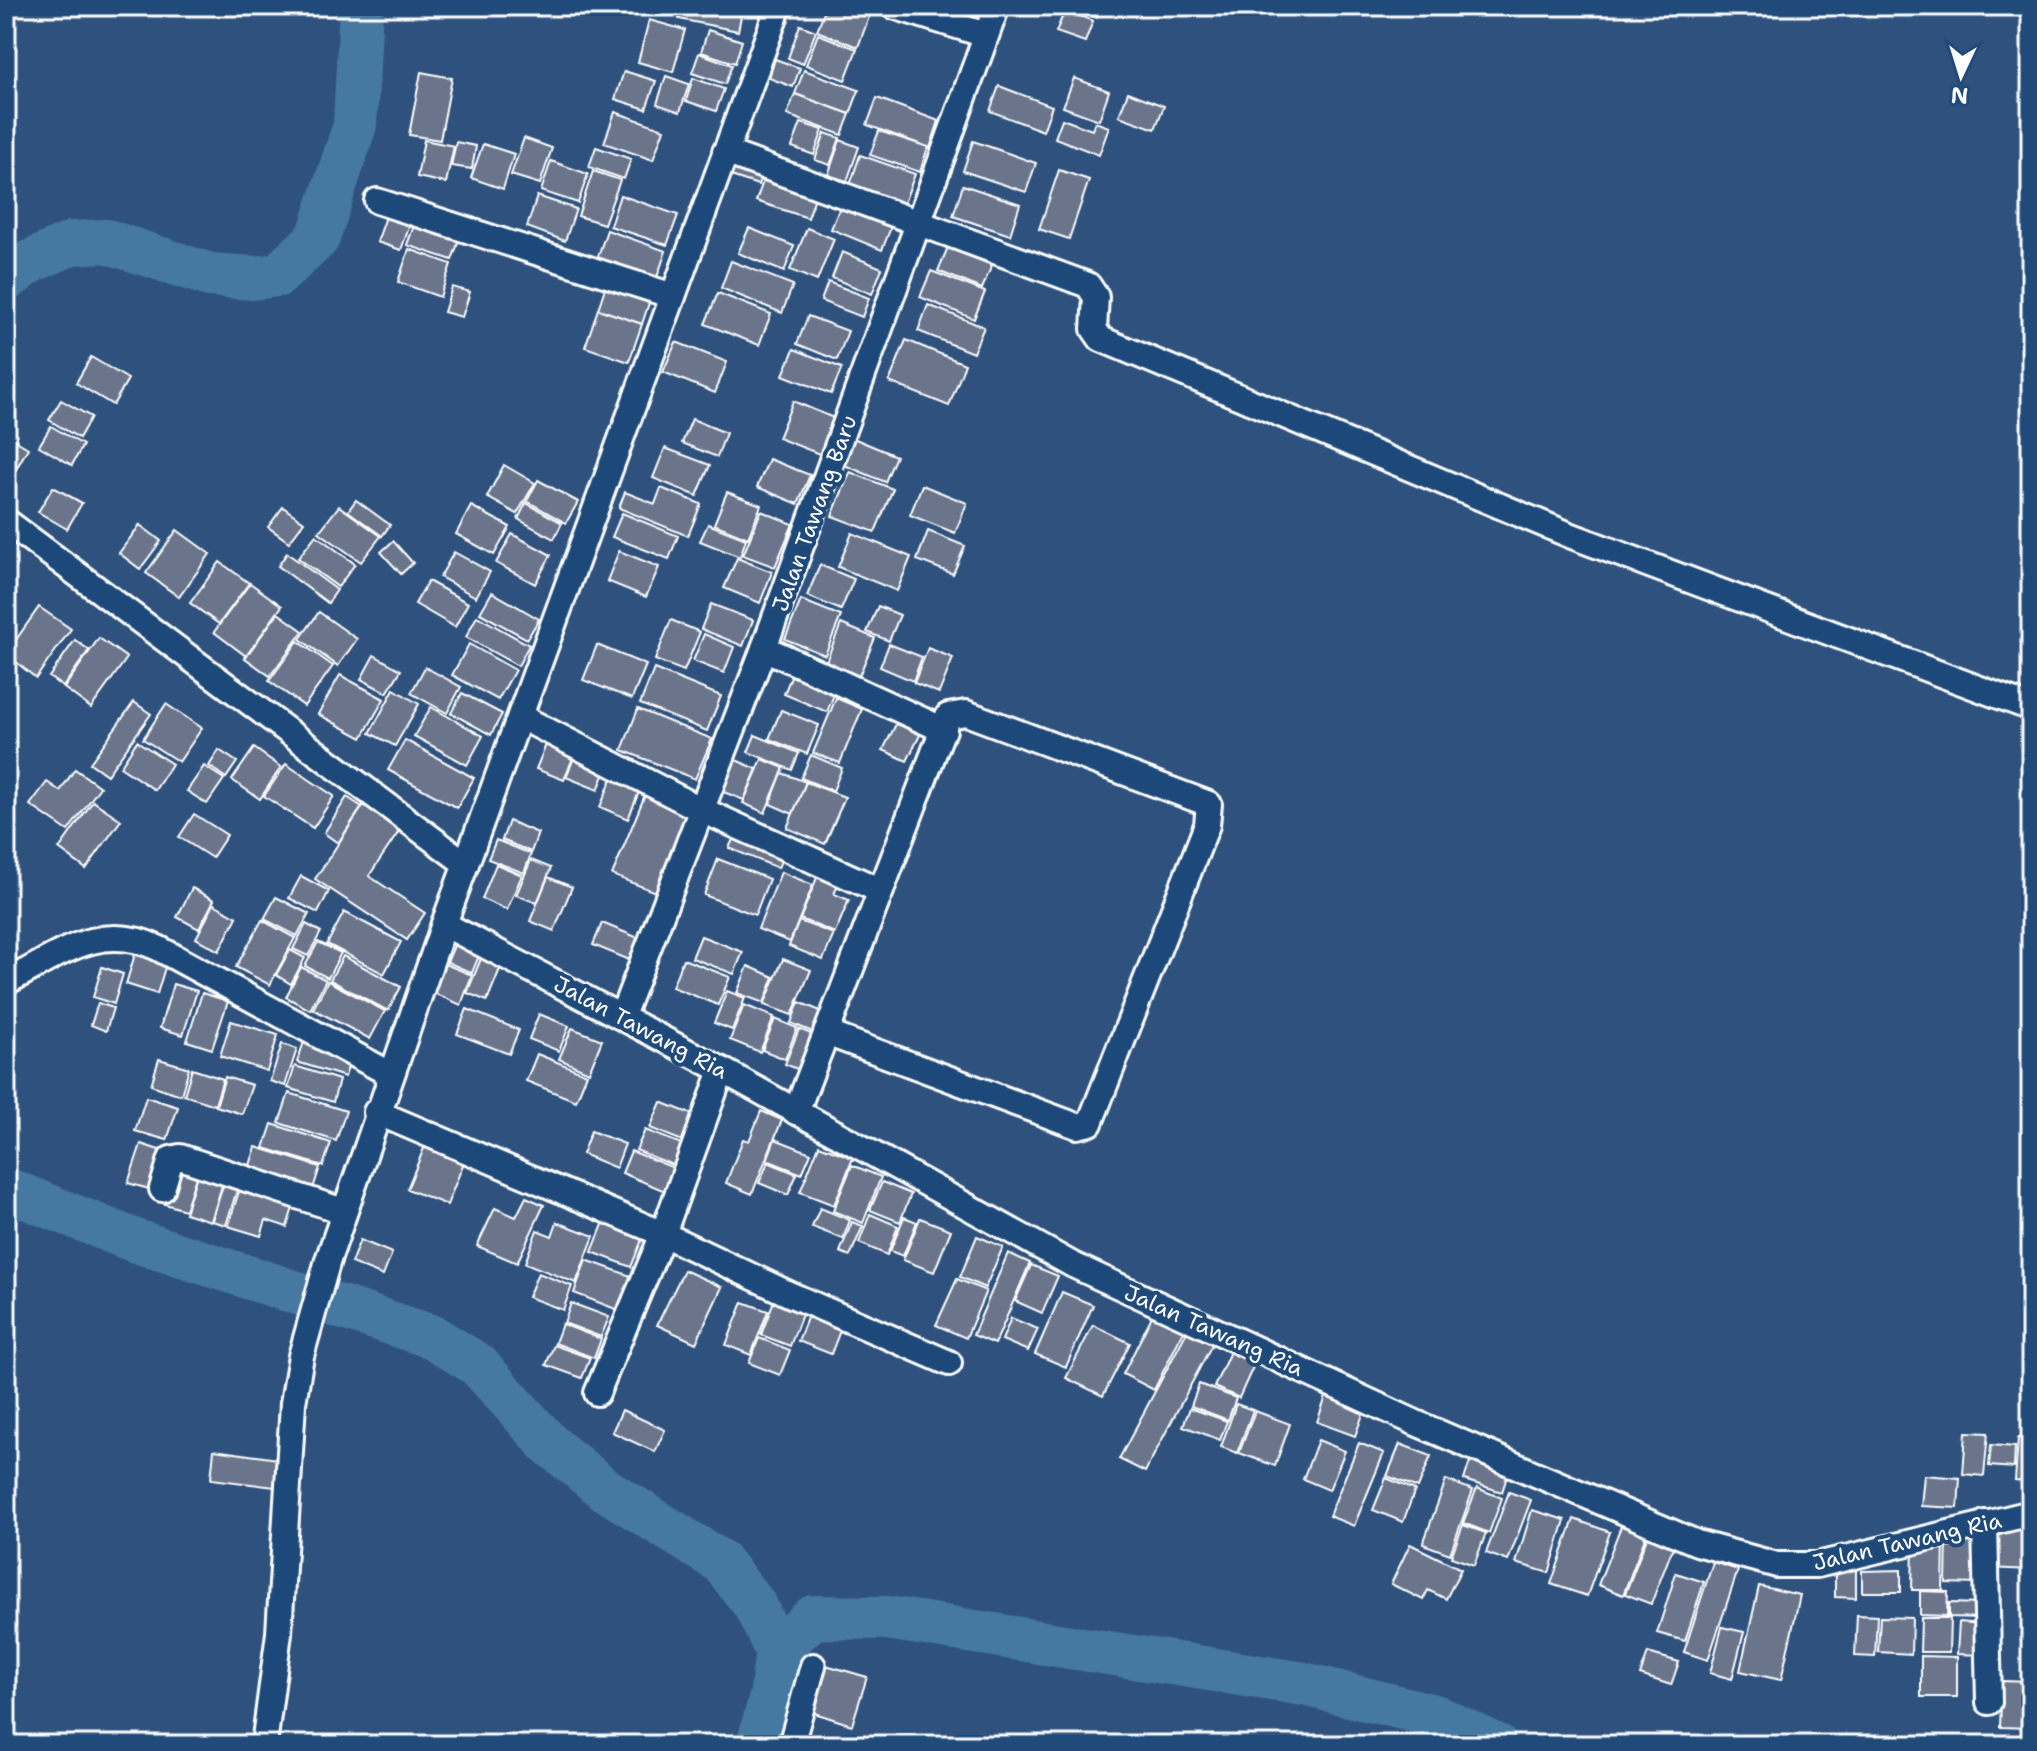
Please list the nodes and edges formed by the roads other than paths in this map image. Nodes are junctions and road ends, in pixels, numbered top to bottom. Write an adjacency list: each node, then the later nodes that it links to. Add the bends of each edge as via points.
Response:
1 (779, 6): 5 (street)
2 (893, 6): 4 (street)
3 (997, 6): 4 (street, Jalan Tawang Baru)
4 (986, 35): 7 (street, Jalan Tawang Baru)
5 (725, 152): 7 (street); 8 (street)
6 (377, 201): 8 (street)
7 (920, 221): 10 (street, Jalan Tawang Baru); 11 (street, via 1088,285 1096,297 1094,329 1101,339 1572,536)
8 (673, 296): 12 (street)
9 (6, 521): 15 (street)
10 (764, 648): 13 (street); 14 (street, Jalan Tawang Baru)
11 (2031, 708)
12 (521, 717): 14 (street); 15 (street)
13 (944, 730): 16 (street); 20 (street, via 948,716 966,713 1209,804 1207,825 1124,1041 1090,1123 1082,1127)
14 (702, 810): 16 (street); 19 (street, Jalan Tawang Baru)
15 (466, 864): 17 (street)
16 (881, 891): 20 (street)
17 (444, 924): 19 (street, Jalan Tawang Ria); 22 (street)
18 (6, 982): 22 (street, via 88,941 119,936 158,948)
19 (622, 1016): 21 (street, Jalan Tawang Ria)
20 (826, 1033): 24 (street)
21 (722, 1070): 24 (street, Jalan Tawang Ria); 27 (street)
22 (390, 1074): 23 (street)
23 (376, 1112): 26 (street); 27 (street)
24 (796, 1112): 31 (street, Jalan Tawang Ria, via 1098,1278 1697,1543 1777,1565 1817,1565)
25 (162, 1189): 26 (street, via 171,1159 180,1157)
26 (343, 1211): 34 (street, via 301,1356 293,1403 279,1633)
27 (663, 1234): 28 (street); 29 (street)
28 (949, 1363)
29 (597, 1393)
30 (2031, 1513): 31 (street, Jalan Tawang Ria)
31 (1985, 1523): 33 (street)
32 (813, 1666): 35 (street)
33 (1989, 1702)
34 (264, 1745)
35 (791, 1745)

